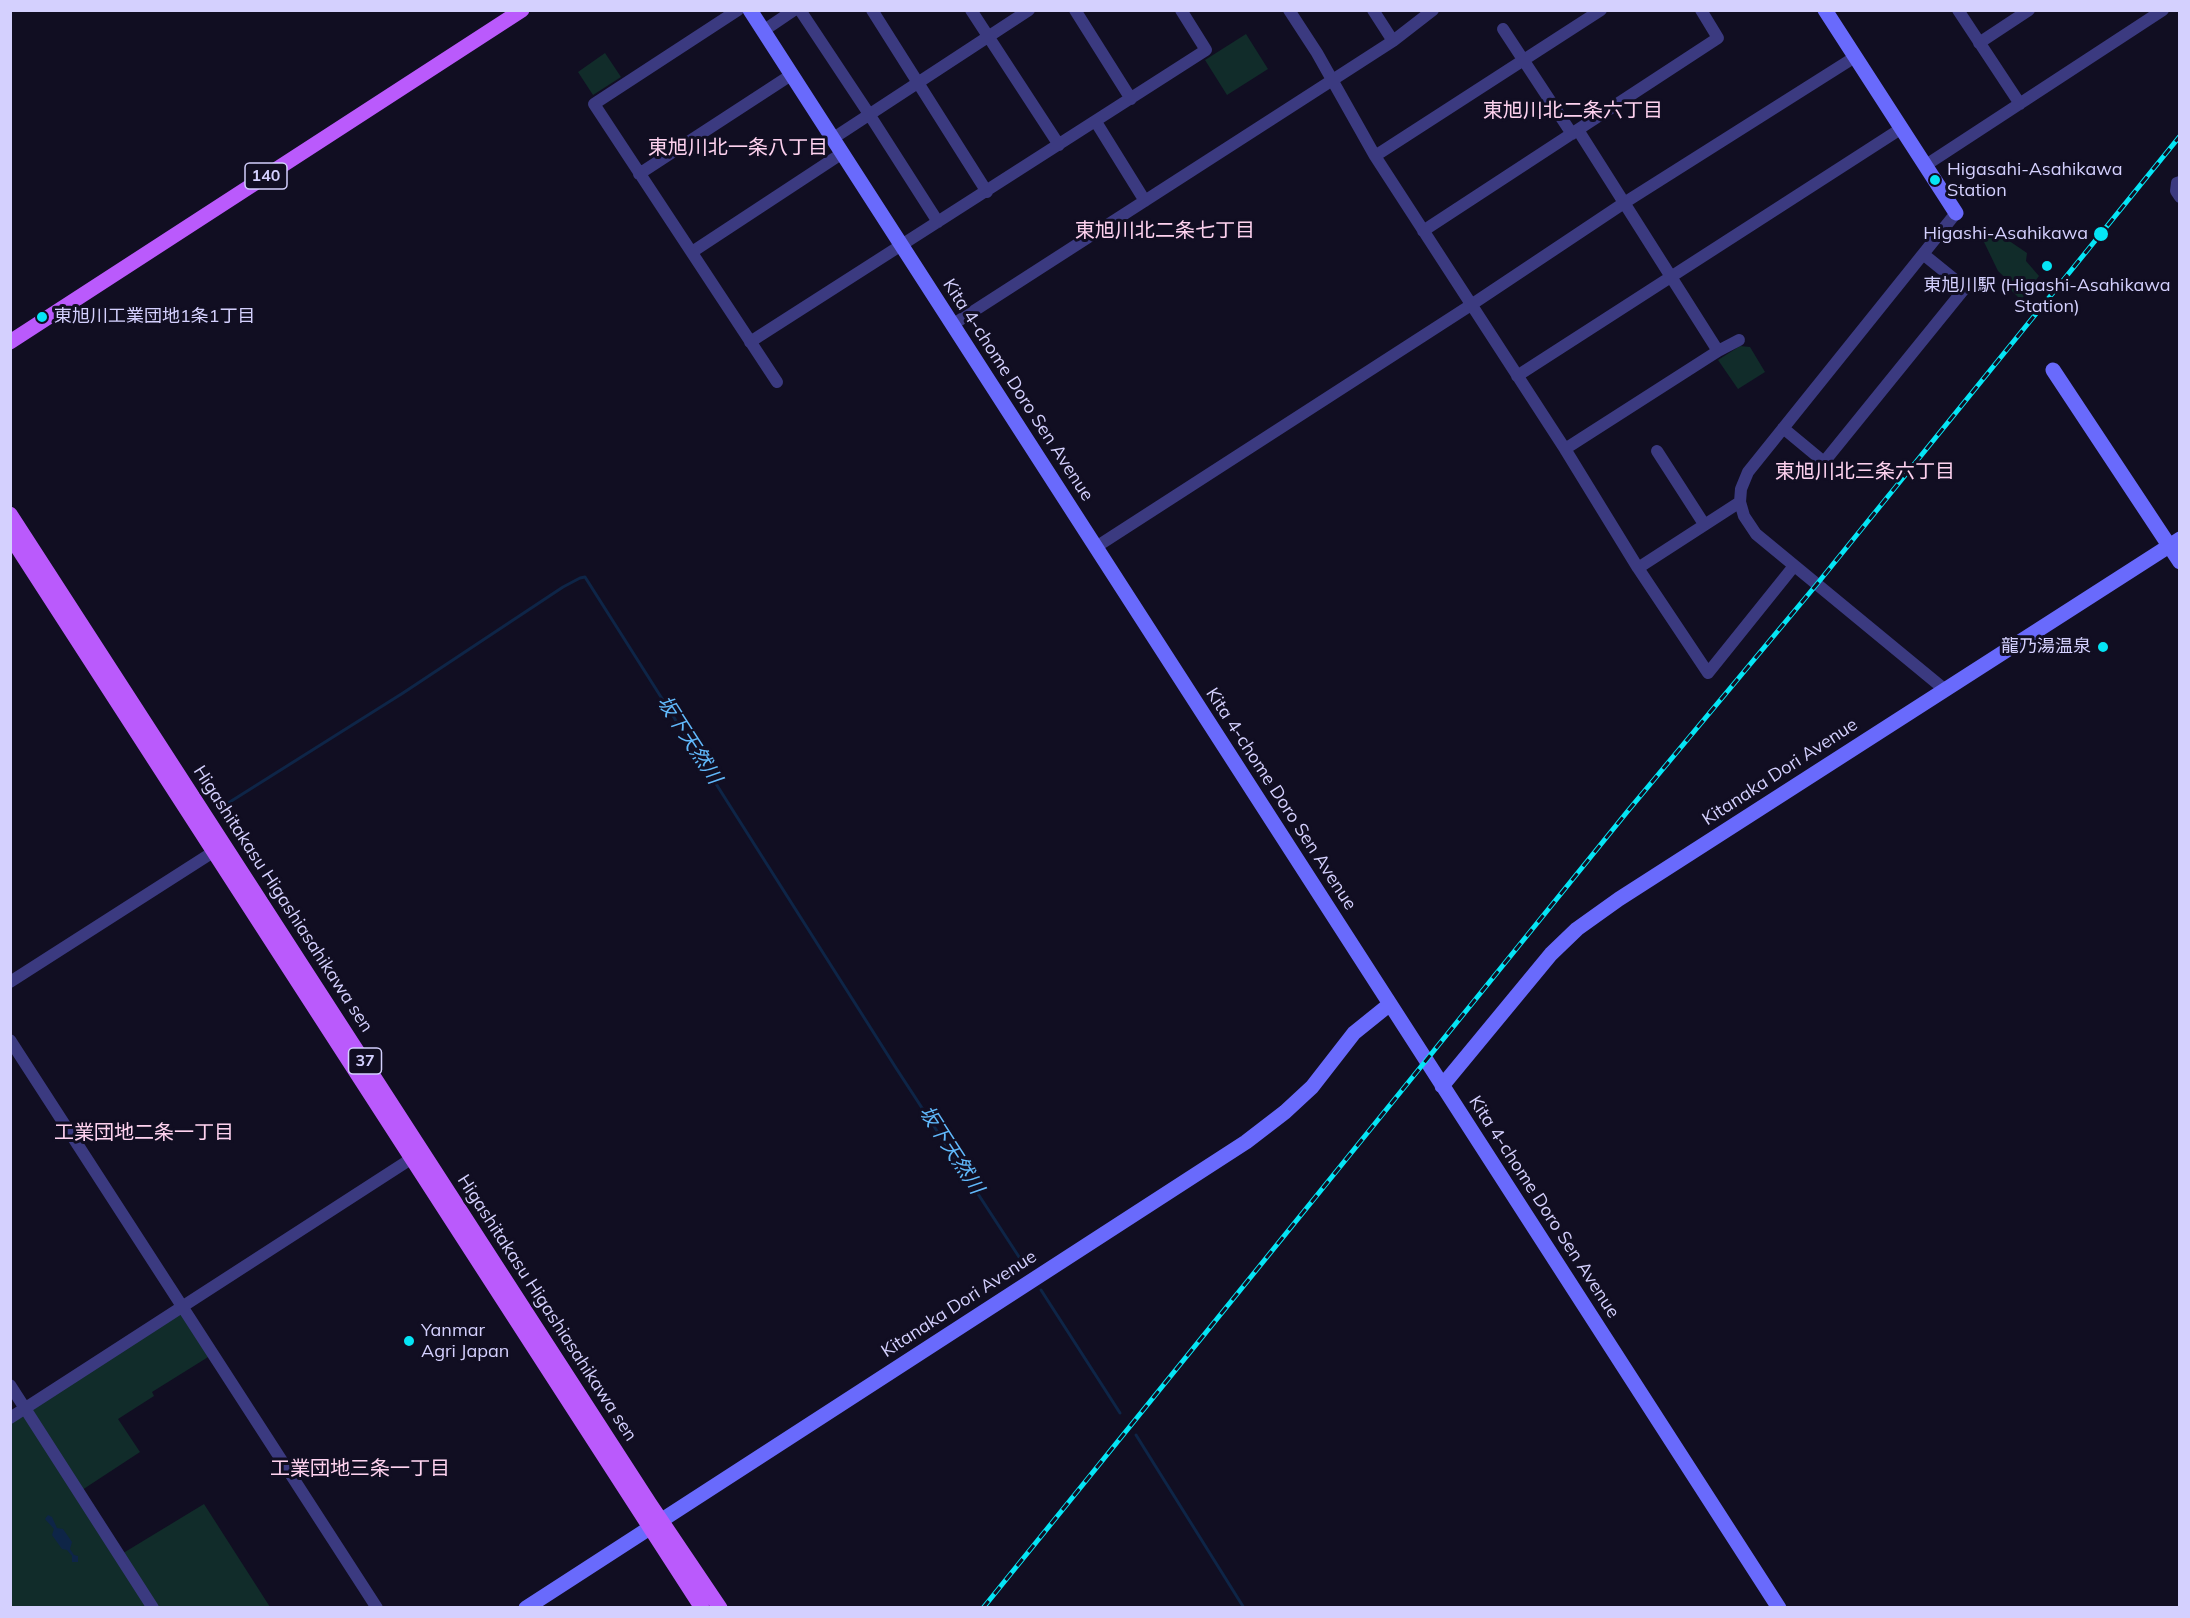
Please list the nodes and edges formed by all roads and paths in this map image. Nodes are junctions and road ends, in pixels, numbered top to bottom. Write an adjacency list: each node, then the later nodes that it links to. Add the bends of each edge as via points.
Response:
1 (522, 10): 57 (main road, 140)
2 (738, 10): 41 (street, via 594,104)
3 (750, 10): 21 (street, Kita 4-chome Doro Sen Avenue)
4 (794, 10): 21 (street)
5 (800, 10): 32 (street)
6 (872, 10): 29 (street)
7 (971, 10): 22 (street)
8 (1029, 10): 22 (street)
9 (1075, 10): 30 (street)
10 (1180, 10): 30 (street, via 1206,50)
11 (1289, 10): 28 (street)
12 (1373, 10): 23 (street)
13 (1433, 10): 23 (street)
14 (1601, 10): 26 (street)
15 (1701, 10): 35 (street, via 1718,38)
16 (1826, 10): 25 (street)
17 (1958, 10): 24 (street)
18 (2030, 10): 24 (street)
19 (2162, 11): 31 (street)
20 (1503, 29): 26 (street)
21 (763, 31): 27 (street, Kita 4-chome Doro Sen Avenue)
22 (988, 36): 29 (street); 37 (street)
23 (1393, 41): 28 (street)
24 (1980, 43): 31 (street)
25 (1855, 57): 34 (street); 46 (street)
26 (1524, 60): 35 (street); 39 (street)
27 (791, 75): 36 (street, Kita 4-chome Doro Sen Avenue); 41 (street)
28 (1331, 81): 39 (street); 45 (street)
29 (918, 82): 32 (street); 43 (street)
30 (1131, 99): 33 (street)
31 (2020, 104): 40 (street)
32 (869, 114): 36 (street); 48 (street)
33 (1095, 122): 37 (street); 45 (street)
34 (1902, 128): 40 (street); 53 (street)
35 (1575, 132): 46 (street); 49 (street)
36 (832, 139): 38 (street, Kita 4-chome Doro Sen Avenue)
37 (1059, 145): 43 (street)
38 (842, 154): 50 (street, Kita 4-chome Doro Sen Avenue); 51 (street)
39 (1376, 156): 49 (street)
40 (1926, 165): 47 (street)
41 (639, 174): 51 (street)
42 (2180, 182): 44 (street, via 2175,191)
43 (987, 192): 48 (street)
44 (2180, 197)
45 (1145, 201): 55 (street)
46 (1624, 203): 53 (street); 54 (street)
47 (1956, 213): 52 (street)
48 (938, 222): 50 (street)
49 (1423, 231): 54 (street)
50 (901, 245): 55 (street, Kita 4-chome Doro Sen Avenue); 58 (street)
51 (692, 252): 58 (street)
52 (1923, 254): 63 (street); 63 (street, via 1965,288 1824,462)
53 (1671, 278): 59 (street); 61 (street)
54 (1471, 305): 61 (street); 71 (street)
55 (952, 325): 71 (street, Kita 4-chome Doro Sen Avenue)
56 (1739, 340): 59 (street)
57 (10, 342)
58 (750, 342): 62 (street)
59 (1718, 351): 64 (street)
60 (2053, 370): 70 (street)
61 (1517, 376): 64 (street)
62 (777, 382)
63 (1783, 428): 66 (street, via 1748,472)
64 (1565, 450): 74 (street)
65 (1657, 451): 68 (street)
66 (1740, 502): 68 (street); 73 (street, via 1756,534)
67 (10, 514): 76 (main road, Higashitakasu Higashiasahikawa sen / 37)
68 (1704, 524): 74 (street)
69 (10, 536): 76 (main road, Higashitakasu Higashiasahikawa sen / 37)
70 (2174, 543): 72 (street); 75 (street, Kitanaka Dori Avenue)
71 (1096, 547): 78 (street, Kita 4-chome Doro Sen Avenue)
72 (2180, 562)
73 (1794, 566): 74 (street, via 1708,673); 75 (street)
74 (1638, 568)
75 (1944, 689): 80 (street, Kitanaka Dori Avenue, via 1577,929 1551,954)
76 (219, 848): 77 (street); 81 (main road, Higashitakasu Higashiasahikawa sen / 37)
77 (10, 982)
78 (1390, 1004): 80 (street, Kita 4-chome Doro Sen Avenue); 86 (street, Kitanaka Dori Avenue, via 1354,1033 1312,1087 1246,1142)
79 (10, 1040): 82 (street)
80 (1442, 1086): 92 (street, Kita 4-chome Doro Sen Avenue)
81 (418, 1155): 82 (street); 86 (main road, Higashitakasu Higashiasahikawa sen / 37)
82 (183, 1307): 84 (street); 89 (street)
83 (10, 1385): 84 (street)
84 (26, 1408): 85 (street); 88 (street)
85 (10, 1418)
86 (656, 1523): 87 (main road, Higashitakasu Higashiasahikawa sen / 37); 90 (street, Kitanaka Dori Avenue); 91 (main road, Higashitakasu Higashiasahikawa sen / 37)
87 (697, 1604)
88 (153, 1608)
89 (377, 1608)
90 (525, 1608)
91 (720, 1608)
92 (1779, 1608)

